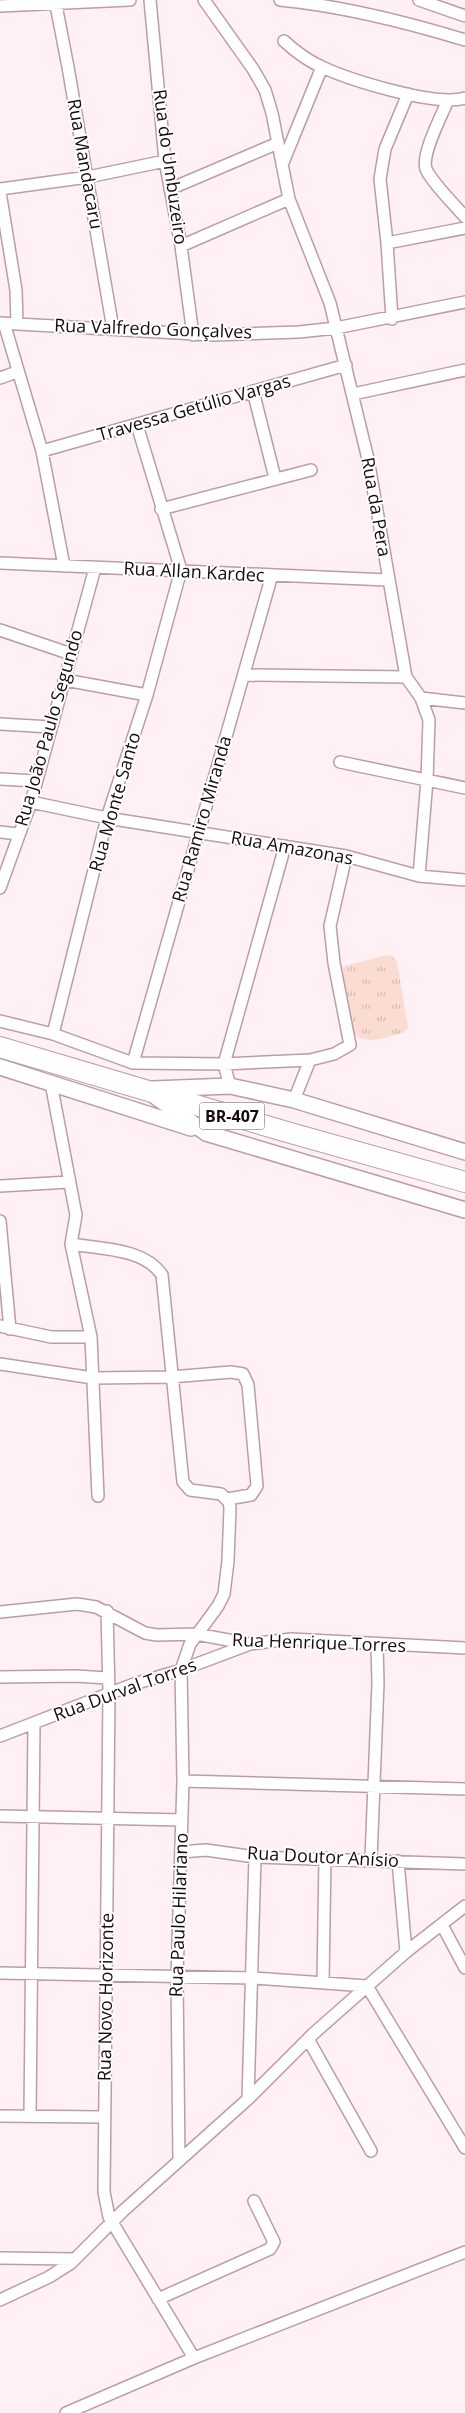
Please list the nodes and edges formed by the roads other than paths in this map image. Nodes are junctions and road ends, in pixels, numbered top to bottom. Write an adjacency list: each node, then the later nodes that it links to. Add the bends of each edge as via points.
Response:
1 (130, 0): 6 (street)
2 (150, 0): 16 (street, Rua do Umbuzeiro)
3 (204, 0): 15 (street, Rua da Pera, via 259,78 270,105)
4 (280, 0): 9 (street, via 336,8)
5 (419, 0): 8 (street)
6 (55, 2): 7 (street); 18 (street, Rua Mandacaru)
7 (0, 6)
8 (465, 16)
9 (465, 40)
10 (284, 41): 11 (street)
11 (322, 67): 12 (street); 17 (street)
12 (408, 94): 14 (street); 24 (street, via 381,166 380,192)
13 (465, 98): 14 (street)
14 (448, 100): 22 (street, via 426,153 425,164)
15 (278, 143): 17 (street, Rua da Pera); 19 (street)
16 (165, 161): 18 (street); 19 (street, Rua do Umbuzeiro)
17 (282, 164): 21 (street, Rua da Pera)
18 (88, 177): 20 (street); 31 (street, Rua Mandacaru)
19 (170, 189): 25 (street, Rua do Umbuzeiro)
20 (0, 190): 29 (street, via 16,290)
21 (289, 199): 25 (street); 30 (street, Rua da Pera, via 330,303)
22 (465, 217)
23 (465, 228): 24 (street)
24 (388, 244): 27 (street)
25 (181, 246): 32 (street, Rua do Umbuzeiro)
26 (465, 302): 27 (street, Rua Valfredo Gonçalves)
27 (392, 318): 30 (street, Rua Valfredo Gonçalves)
28 (2, 323): 29 (street, Rua Valfredo Gonçalves); 35 (street)
29 (17, 324): 31 (street, Rua Valfredo Gonçalves)
30 (336, 328): 32 (street, Rua Valfredo Gonçalves); 33 (street, Rua da Pera)
31 (113, 329): 32 (street, Rua Valfredo Gonçalves)
32 (193, 334)
33 (346, 366): 37 (street, Travessa Getúlio Vargas); 38 (street, Rua da Pera)
34 (465, 370): 38 (street)
35 (17, 372): 36 (street); 40 (street)
36 (0, 378)
37 (252, 391): 39 (street, Travessa Getúlio Vargas); 42 (street)
38 (352, 394): 49 (street, Rua da Pera, via 368,459)
39 (136, 425): 40 (street, Travessa Getúlio Vargas); 43 (street)
40 (42, 451): 45 (street)
41 (311, 470): 42 (street)
42 (275, 478): 43 (street)
43 (161, 509): 47 (street)
44 (0, 563): 45 (street, Rua Allan Kardec)
45 (64, 566): 46 (street, Rua Allan Kardec)
46 (95, 568): 47 (street, Rua Allan Kardec); 51 (street, Rua João Paulo Segundo)
47 (181, 570): 48 (street, Rua Allan Kardec); 55 (street, Rua Monte Santo)
48 (272, 575): 49 (street, Rua Allan Kardec); 52 (street, Rua Ramiro Miranda)
49 (388, 580): 53 (street, Rua da Pera)
50 (0, 630): 51 (street)
51 (71, 654): 54 (street, Rua João Paulo Segundo)
52 (244, 675): 53 (street); 68 (street, Rua Ramiro Miranda)
53 (406, 677): 56 (street, Rua da Pera)
54 (65, 680): 55 (street); 59 (street, Rua João Paulo Segundo)
55 (147, 695): 66 (street, Rua Monte Santo)
56 (421, 698): 57 (street); 62 (street, Rua da Pera, via 429,720)
57 (465, 703)
58 (0, 724): 59 (street)
59 (51, 727): 63 (street, Rua João Paulo Segundo)
60 (340, 762): 62 (street)
61 (0, 779): 63 (street)
62 (427, 780): 64 (street); 72 (street, Rua da Pera)
63 (35, 781): 65 (street, Rua João Paulo Segundo)
64 (465, 788)
65 (30, 802): 66 (street, Rua Amazonas); 69 (street, Rua João Paulo Segundo)
66 (108, 818): 68 (street, Rua Amazonas); 76 (street, Rua Monte Santo)
67 (0, 832): 69 (street)
68 (197, 832): 70 (street, Rua Amazonas); 79 (street, Rua Ramiro Miranda)
69 (18, 834): 74 (street, Rua João Paulo Segundo)
70 (284, 846): 71 (street, Rua Amazonas); 80 (street)
71 (346, 856): 72 (street, Rua Amazonas); 78 (street, via 330,926 350,1045 334,1054)
72 (419, 876): 73 (street, Rua Amazonas)
73 (465, 880)
74 (0, 888)
75 (0, 1020): 76 (street)
76 (53, 1034): 79 (street)
77 (0, 1047): 84 (highway, BR-407)
78 (310, 1060): 80 (street); 85 (street)
79 (132, 1063): 80 (street)
80 (224, 1064): 83 (street)
81 (0, 1067): 82 (street)
82 (52, 1082): 86 (street); 88 (street)
83 (230, 1086): 84 (street); 85 (street)
84 (145, 1089): 86 (street); 89 (highway, BR-407)
85 (294, 1100): 87 (street)
86 (206, 1133): 91 (street)
87 (465, 1152)
88 (69, 1182): 90 (street); 93 (street, via 76,1215)
89 (465, 1182)
90 (0, 1186)
91 (465, 1210)
92 (0, 1221): 94 (street)
93 (71, 1244): 95 (street); 97 (street, via 128,1253 144,1258 158,1270 164,1282)
94 (5, 1327): 95 (street, via 51,1337)
95 (91, 1338): 98 (street)
96 (0, 1364): 98 (street)
97 (171, 1377): 98 (street); 100 (street, via 185,1487 202,1493 221,1494); 100 (street, via 238,1372 246,1378 256,1486 251,1495)
98 (92, 1378): 99 (street)
99 (98, 1496)
100 (227, 1499): 103 (street, via 230,1518 224,1594)
101 (0, 1612): 102 (street, Rua Henrique Torres, via 77,1604)
102 (107, 1612): 103 (street, Rua Henrique Torres, via 145,1632 170,1636); 109 (street, Rua Novo Horizonte)
103 (196, 1634): 104 (street, Rua Henrique Torres); 107 (street)
104 (250, 1644): 105 (street, Rua Henrique Torres, via 291,1640); 107 (street, Rua Durval Torres)
105 (376, 1645): 106 (street, Rua Henrique Torres); 114 (street, via 378,1683)
106 (465, 1648)
107 (181, 1670): 110 (street, Rua Durval Torres); 113 (street, Rua Paulo Hilariano)
108 (0, 1677): 109 (street)
109 (107, 1678): 110 (street, Rua Novo Horizonte)
110 (108, 1693): 111 (street, Rua Durval Torres); 118 (street, Rua Novo Horizonte)
111 (34, 1724): 112 (street, Rua Durval Torres); 117 (street)
112 (0, 1736)
113 (183, 1781): 114 (street); 119 (street, Rua Paulo Hilariano)
114 (373, 1788): 115 (street); 123 (street)
115 (465, 1790)
116 (0, 1816): 117 (street)
117 (33, 1818): 118 (street); 131 (street)
118 (107, 1819): 119 (street); 132 (street, Rua Novo Horizonte)
119 (182, 1820): 120 (street, Rua Paulo Hilariano)
120 (182, 1852): 121 (street, Rua Doutor Anísio, via 227,1852); 133 (street, Rua Paulo Hilariano)
121 (255, 1857): 122 (street, Rua Doutor Anísio); 134 (street)
122 (325, 1858): 123 (street, Rua Doutor Anísio); 135 (street)
123 (371, 1859): 124 (street, Rua Doutor Anísio)
124 (398, 1862): 125 (street, Rua Doutor Anísio); 128 (street)
125 (465, 1864)
126 (465, 1906): 127 (street)
127 (442, 1925): 128 (street); 129 (street)
128 (406, 1952): 136 (street)
129 (465, 1968)
130 (0, 1973): 131 (street)
131 (30, 1974): 132 (street); 140 (street)
132 (107, 1976): 133 (street); 141 (street, Rua Novo Horizonte)
133 (176, 1977): 134 (street); 144 (street, Rua Paulo Hilariano)
134 (253, 1978): 135 (street); 138 (street)
135 (322, 1981): 136 (street)
136 (367, 1986): 137 (street); 142 (street)
137 (308, 2039): 138 (street); 143 (street)
138 (248, 2098): 144 (street)
139 (0, 2116): 140 (street)
140 (30, 2116): 141 (street)
141 (104, 2116): 146 (street, Rua Novo Horizonte, via 104,2192)
142 (465, 2148)
143 (371, 2151)
144 (178, 2161): 146 (street)
145 (254, 2201): 150 (street, via 274,2242 270,2249)
146 (112, 2222): 149 (street); 150 (street, Rua Novo Horizonte)
147 (465, 2252): 152 (street)
148 (0, 2258): 149 (street)
149 (75, 2259): 151 (street, via 60,2271)
150 (158, 2299): 152 (street, Rua Novo Horizonte)
151 (0, 2300)
152 (194, 2358): 153 (street)
153 (66, 2413)

